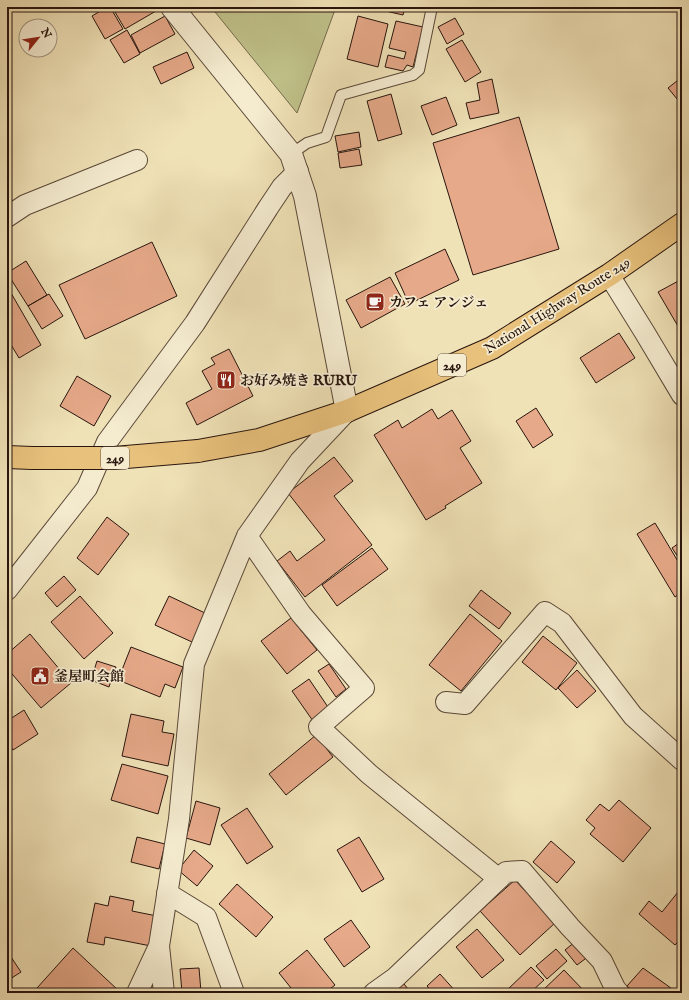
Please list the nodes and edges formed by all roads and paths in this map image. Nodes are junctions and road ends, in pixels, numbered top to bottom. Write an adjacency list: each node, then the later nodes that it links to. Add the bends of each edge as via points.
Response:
1 (172, 7): 4 (street)
2 (432, 7): 4 (lane, via 419,70 413,75 341,95 326,137 308,143)
3 (137, 160): 5 (street, via 25,205)
4 (295, 162): 9 (street, via 305,196); 12 (street, via 282,187 195,323 107,442 87,488)
5 (7, 217)
6 (682, 224): 7 (highway, National Highway Route 249 / 249)
7 (609, 275): 8 (street); 9 (highway, National Highway Route 249 / 249, via 492,348)
8 (682, 395)
9 (348, 411): 10 (highway, National Highway Route 249 / 249, bridge, via 259,440 198,451 114,458); 11 (street, via 300,461)
10 (7, 457)
11 (247, 536): 15 (street, via 301,614 364,688 319,727 370,774); 16 (street, via 194,664 179,819)
12 (7, 590)
13 (446, 702): 14 (street, via 465,704 546,612 562,623 633,716)
14 (682, 760)
15 (499, 879): 21 (street, via 395,978); 22 (street, via 506,872 522,871 602,961)
16 (166, 893): 17 (street); 20 (street, via 206,917)
17 (159, 946): 18 (street); 19 (street)
18 (137, 993)
19 (164, 993)
20 (234, 993)
21 (374, 993)
22 (619, 993)

